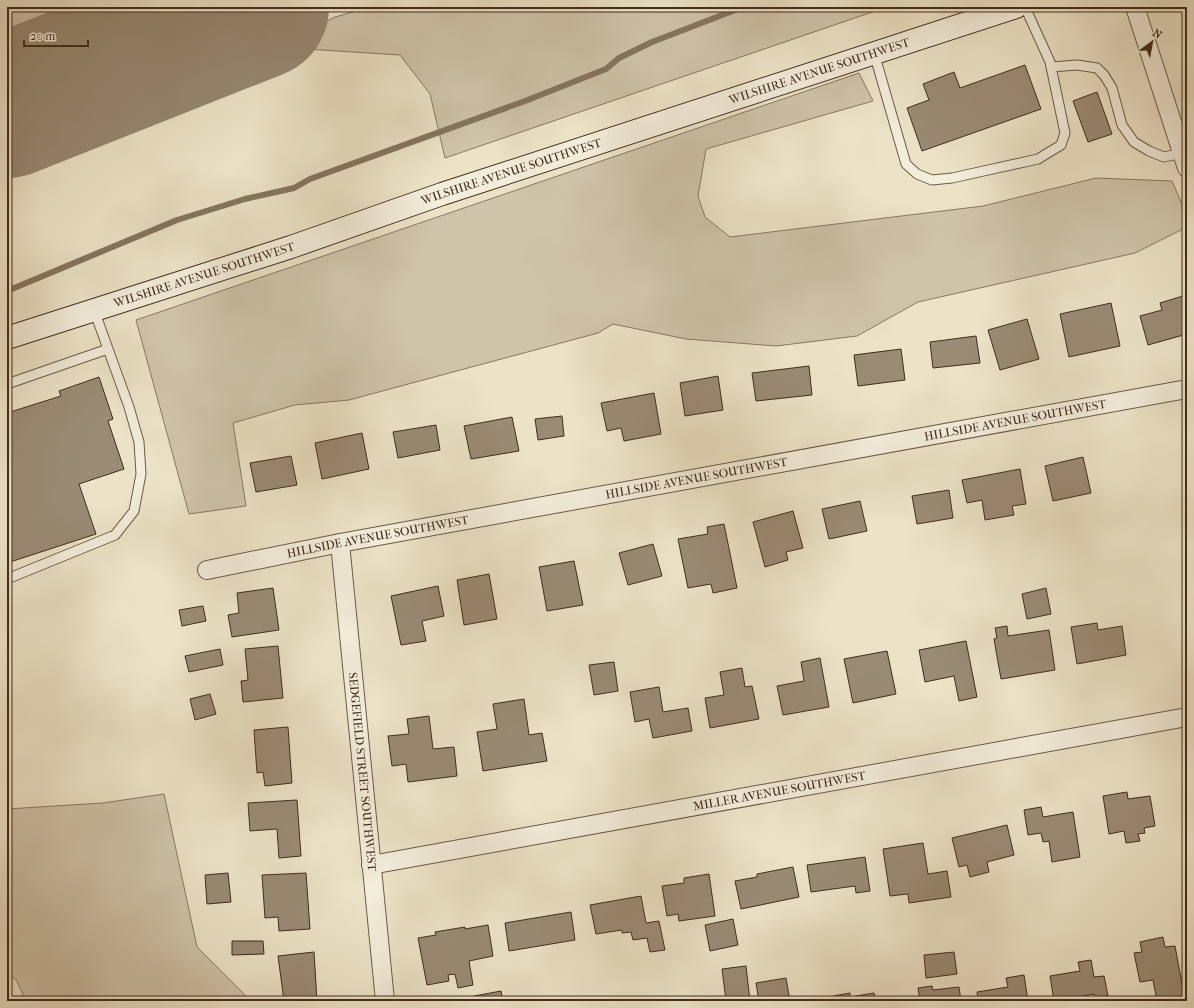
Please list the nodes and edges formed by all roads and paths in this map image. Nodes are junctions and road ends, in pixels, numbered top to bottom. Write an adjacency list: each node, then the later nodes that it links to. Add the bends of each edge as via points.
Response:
1 (1016, 7): 4 (street, WILSHIRE AVENUE SOUTHWEST)
2 (1025, 7): 5 (lane)
3 (1135, 7): 6 (street)
4 (874, 53): 5 (lane, via 906,164 917,174 932,180 1038,159 1061,145 1066,133); 7 (street, WILSHIRE AVENUE SOUTHWEST)
5 (1051, 67): 6 (lane, via 1078,65 1098,68 1112,88 1122,124 1134,142 1149,151)
6 (1184, 160)
7 (94, 310): 8 (street, WILSHIRE AVENUE SOUTHWEST); 9 (lane)
8 (7, 338)
9 (108, 349): 10 (lane); 14 (lane, via 129,407 138,442 141,474 134,511 115,535)
10 (7, 384)
11 (1187, 389): 12 (street, HILLSIDE AVENUE SOUTHWEST)
12 (340, 543): 13 (street, HILLSIDE AVENUE SOUTHWEST); 16 (street, SEDGEFIELD STREET SOUTHWEST)
13 (207, 570)
14 (7, 579)
15 (1187, 718): 16 (street, MILLER AVENUE SOUTHWEST)
16 (371, 865): 17 (street, SEDGEFIELD STREET SOUTHWEST)
17 (385, 1001)

